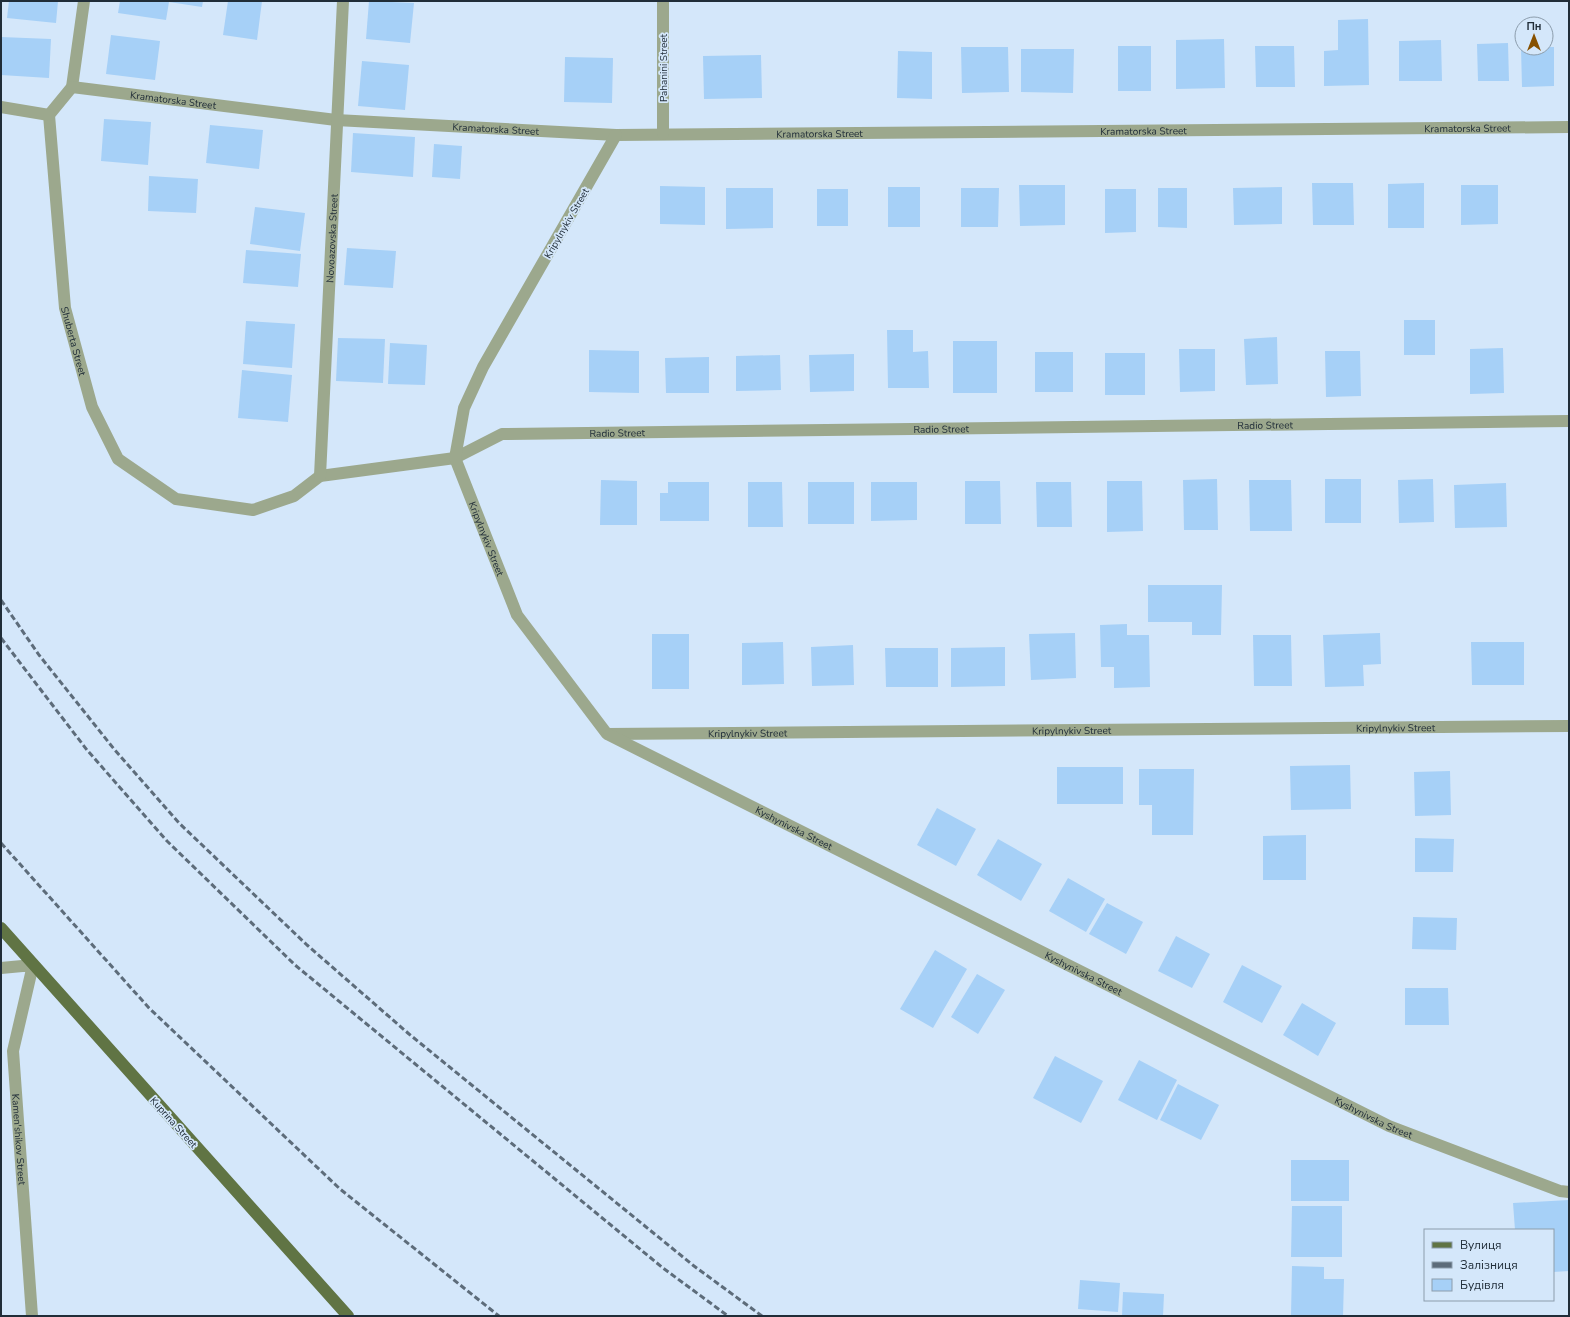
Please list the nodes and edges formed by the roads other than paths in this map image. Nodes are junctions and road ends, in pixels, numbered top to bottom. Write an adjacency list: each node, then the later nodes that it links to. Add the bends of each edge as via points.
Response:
1 (84, 1): 4 (street)
2 (343, 1): 7 (street, Novoazovska Street)
3 (663, 1): 9 (street, Pahanini Street)
4 (72, 87): 6 (street); 7 (street, Kramatorska Street)
5 (1, 107): 6 (street)
6 (49, 115): 13 (street, Shuberta Street, via 65,308 92,407 118,459 176,500 253,510 294,496)
7 (336, 120): 10 (street, Kramatorska Street); 13 (street, Novoazovska Street)
8 (1569, 127): 9 (street, Kramatorska Street)
9 (663, 134): 10 (street, Kramatorska Street)
10 (616, 135): 12 (street, Kripylnykiv Street, via 483,367 464,408)
11 (1569, 421): 12 (street, Radio Street, via 502,434)
12 (455, 458): 13 (street, Radio Street); 15 (street, Kripylnykiv Street, via 517,615)
13 (320, 476)
14 (1569, 726): 15 (street, Kripylnykiv Street)
15 (606, 734): 19 (street, Kyshynivska Street, via 1388,1126 1560,1191)
16 (1, 928): 17 (main road, Kuprina Street)
17 (33, 965): 18 (street); 20 (street, Kamen'shikov Street, via 13,1051); 21 (main road, Kuprina Street)
18 (1, 968)
19 (1569, 1192)
20 (32, 1316)
21 (348, 1316)

